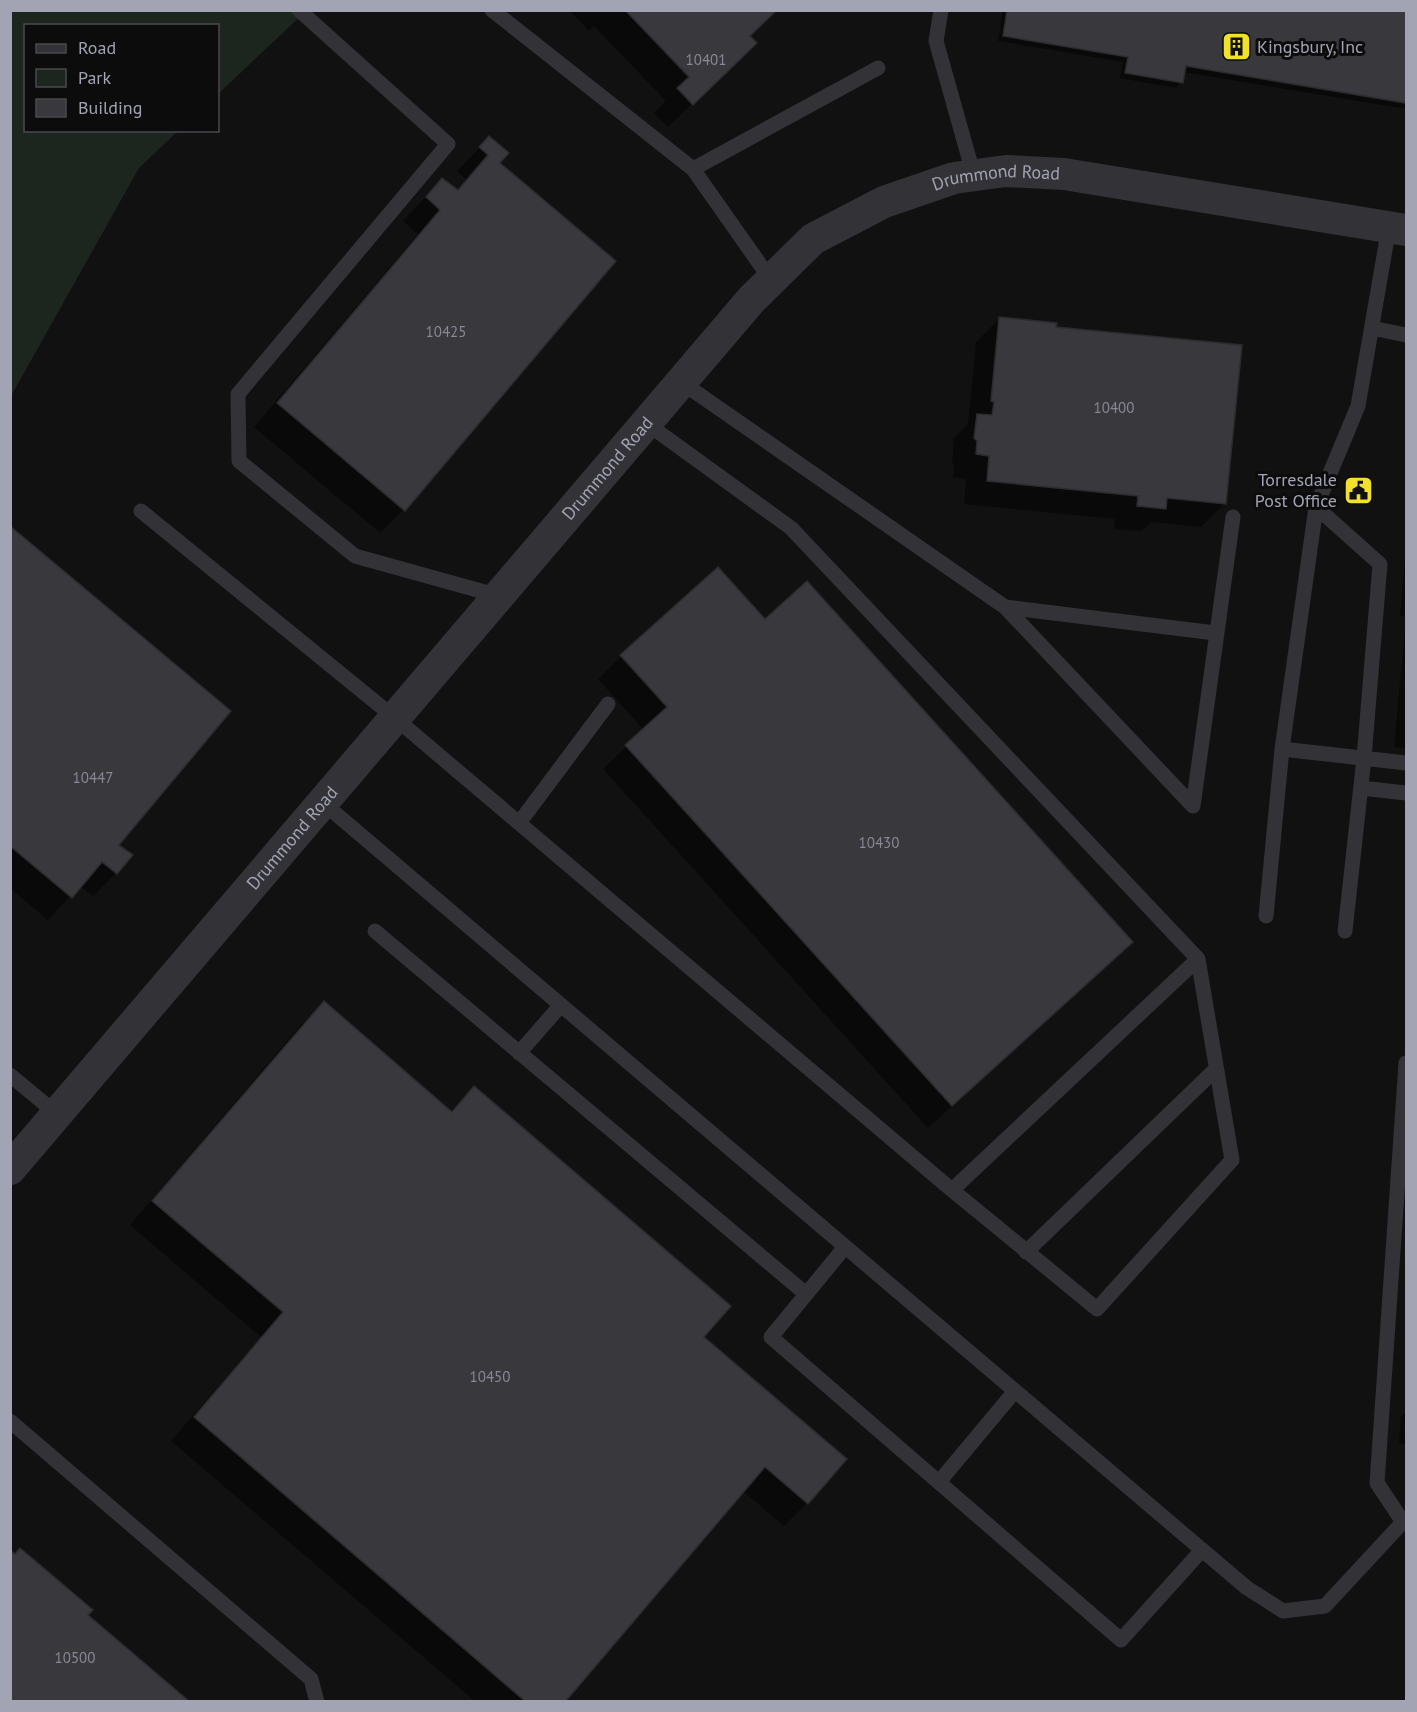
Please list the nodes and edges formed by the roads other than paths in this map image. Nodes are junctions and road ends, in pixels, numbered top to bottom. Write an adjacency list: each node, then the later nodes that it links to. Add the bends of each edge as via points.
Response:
1 (299, 10): 16 (lane, via 448,144 238,394 239,461 355,556)
2 (492, 10): 5 (lane)
3 (941, 10): 6 (lane, via 936,41)
4 (878, 68): 5 (lane)
5 (693, 169): 8 (lane)
6 (974, 176): 7 (street, Drummond Road, via 1006,171 1064,174); 8 (street, Drummond Road, via 954,178 884,202 813,239)
7 (1398, 229): 9 (lane)
8 (771, 280): 11 (street, Drummond Road)
9 (1372, 328): 10 (lane); 13 (lane, via 1358,406)
10 (1407, 335)
11 (681, 382): 12 (street, Drummond Road); 17 (lane)
12 (646, 423): 16 (street, Drummond Road); 31 (lane, via 791,528)
13 (1316, 507): 21 (lane); 22 (lane, via 1380,564)
14 (141, 511): 20 (lane)
15 (1233, 517): 18 (lane)
16 (499, 596): 20 (street, Drummond Road)
17 (1005, 607): 18 (lane); 18 (lane, via 1192,806)
18 (1215, 633)
19 (608, 704): 27 (lane)
20 (394, 718): 26 (street, Drummond Road); 27 (lane)
21 (1282, 749): 22 (lane); 28 (lane)
22 (1364, 759): 23 (lane); 24 (lane)
23 (1407, 763)
24 (1361, 788): 25 (lane); 30 (lane)
25 (1407, 793)
26 (322, 802): 32 (lane); 37 (street, Drummond Road)
27 (519, 824): 39 (lane)
28 (1266, 916)
29 (375, 931): 33 (lane)
30 (1346, 931)
31 (1198, 959): 35 (lane); 39 (lane)
32 (561, 1005): 33 (lane); 40 (lane)
33 (519, 1053): 42 (lane)
34 (1407, 1063): 46 (lane, via 1377,1483)
35 (1216, 1070): 41 (lane); 41 (lane, via 1232,1160 1097,1310)
36 (10, 1075): 37 (lane)
37 (57, 1114): 38 (street, Drummond Road)
38 (10, 1169)
39 (951, 1190): 41 (lane)
40 (846, 1247): 42 (lane); 43 (lane)
41 (1026, 1252)
42 (806, 1294): 45 (lane, via 771,1337)
43 (1015, 1390): 45 (lane); 47 (lane)
44 (10, 1421): 48 (lane, via 311,1679)
45 (939, 1482): 47 (lane, via 1121,1640)
46 (1405, 1522): 47 (lane, via 1325,1606 1283,1611 1247,1588)
47 (1202, 1550)
48 (317, 1701)

